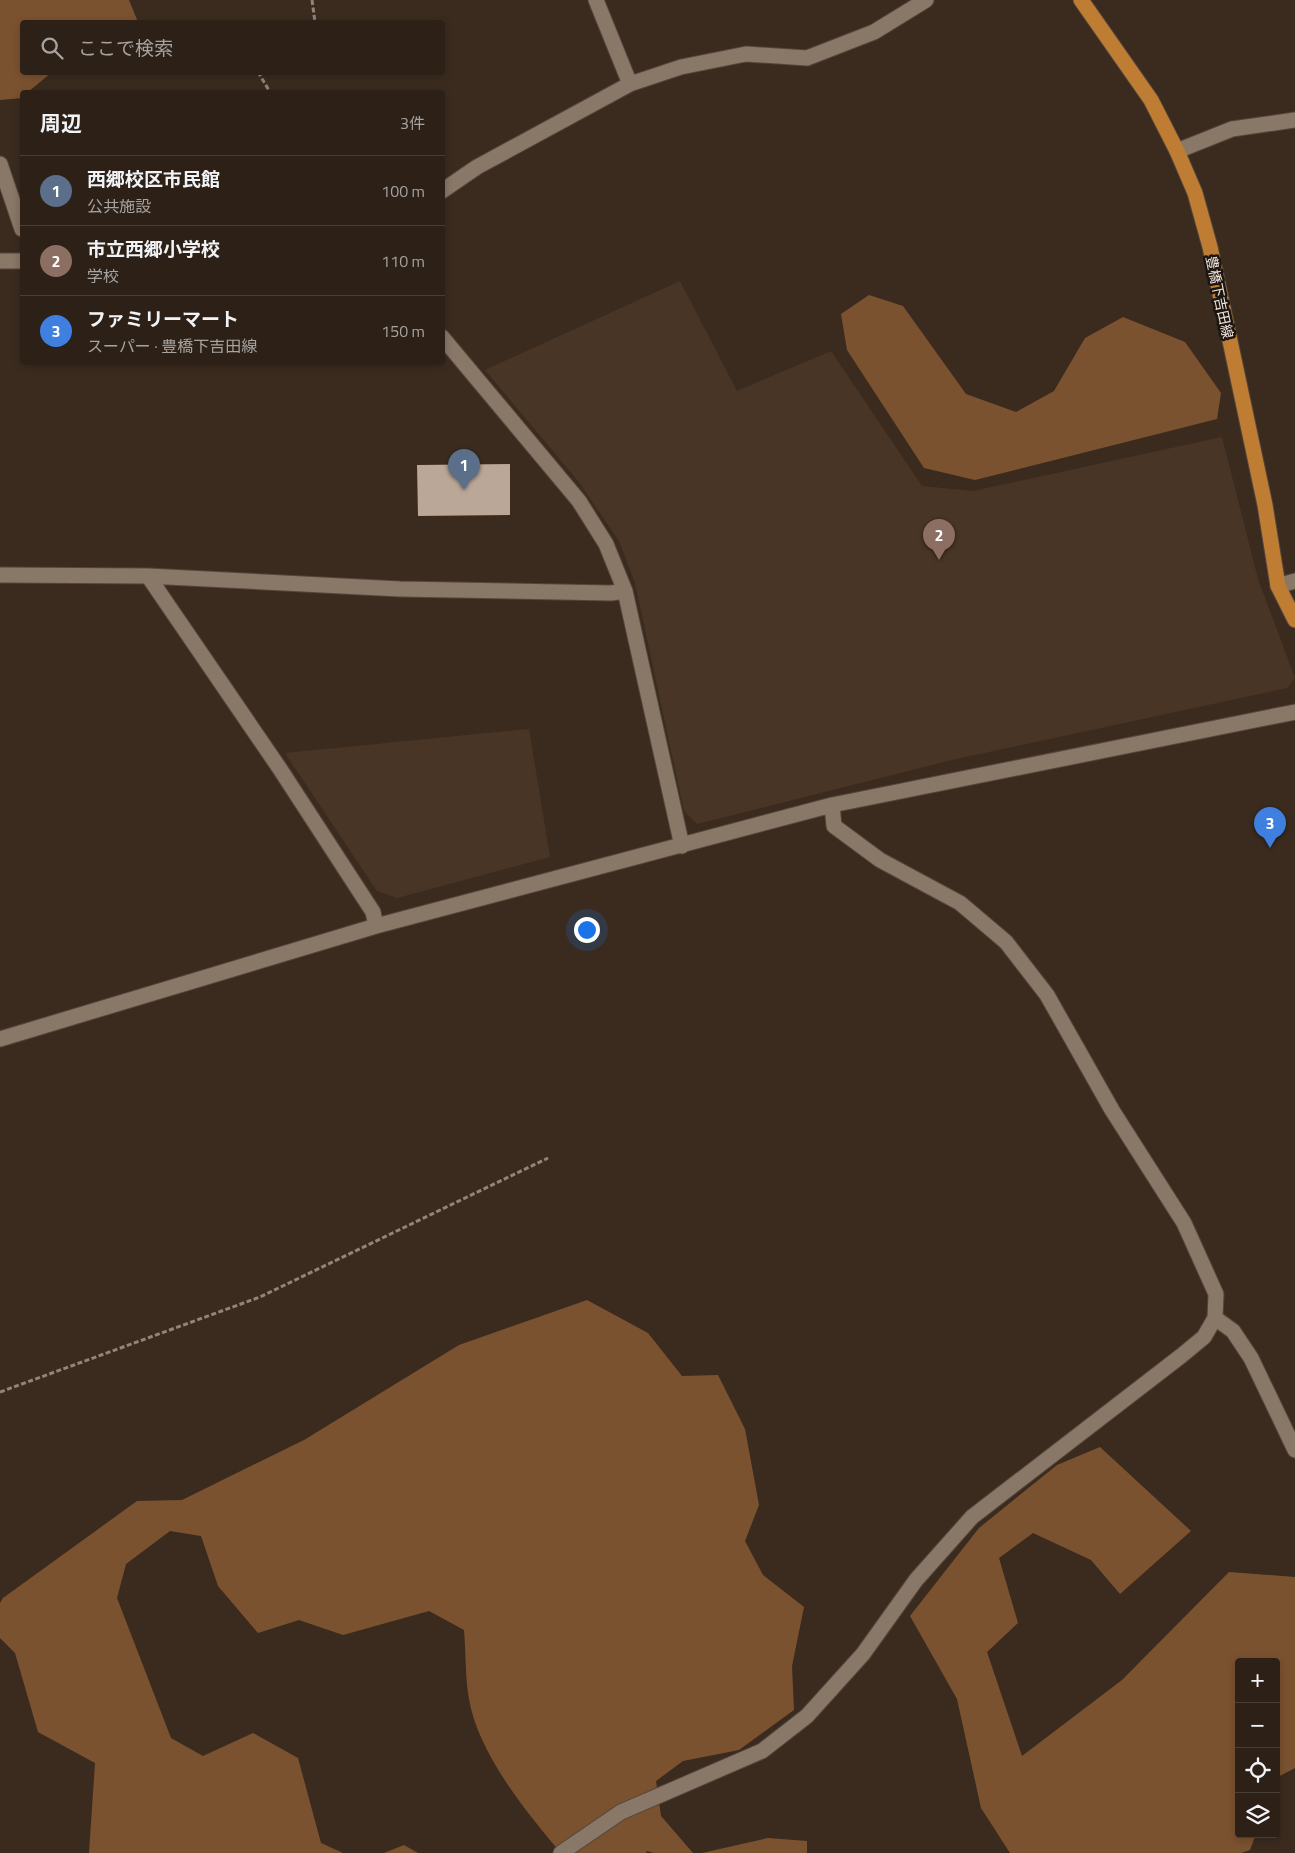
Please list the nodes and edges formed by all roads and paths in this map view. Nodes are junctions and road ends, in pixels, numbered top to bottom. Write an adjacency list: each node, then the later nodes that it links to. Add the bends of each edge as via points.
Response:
1 (312, 0): 5 (path)
2 (596, 0): 7 (street)
3 (926, 0): 7 (street, via 874,32 807,58 746,54 681,67)
4 (1081, 0): 10 (main road, 豊橋下吉田線, via 1151,100)
5 (316, 20)
6 (260, 75): 8 (path)
7 (630, 84): 12 (street, via 476,167)
8 (269, 90)
9 (1295, 120): 10 (street, via 1232,129)
10 (1177, 151): 20 (main road, 豊橋下吉田線, via 1195,193 1210,247)
11 (0, 164): 13 (street)
12 (445, 189)
13 (20, 223)
14 (0, 261): 15 (street)
15 (20, 261)
16 (445, 341): 21 (street, via 579,501 606,544)
17 (0, 575): 18 (street)
18 (148, 576): 21 (street, via 400,589 611,594); 26 (street, via 286,777 373,912)
19 (1295, 581): 20 (street)
20 (1278, 586): 22 (main road, 豊橋下吉田線)
21 (625, 591): 25 (street)
22 (1295, 620)
23 (1295, 712): 24 (street)
24 (832, 805): 25 (street); 29 (street, via 834,826 887,865 960,903 1006,942 1046,995 1112,1110 1184,1224 1216,1294)
25 (682, 846): 26 (street)
26 (376, 926): 27 (street)
27 (0, 1040)
28 (548, 1158): 30 (path, via 260,1297)
29 (1215, 1318): 31 (street, via 1233,1331 1251,1358); 32 (street, via 1204,1337 1181,1356 972,1517 916,1580 863,1654 807,1716 762,1751 621,1812)
30 (0, 1392)
31 (1295, 1450)
32 (561, 1853)

